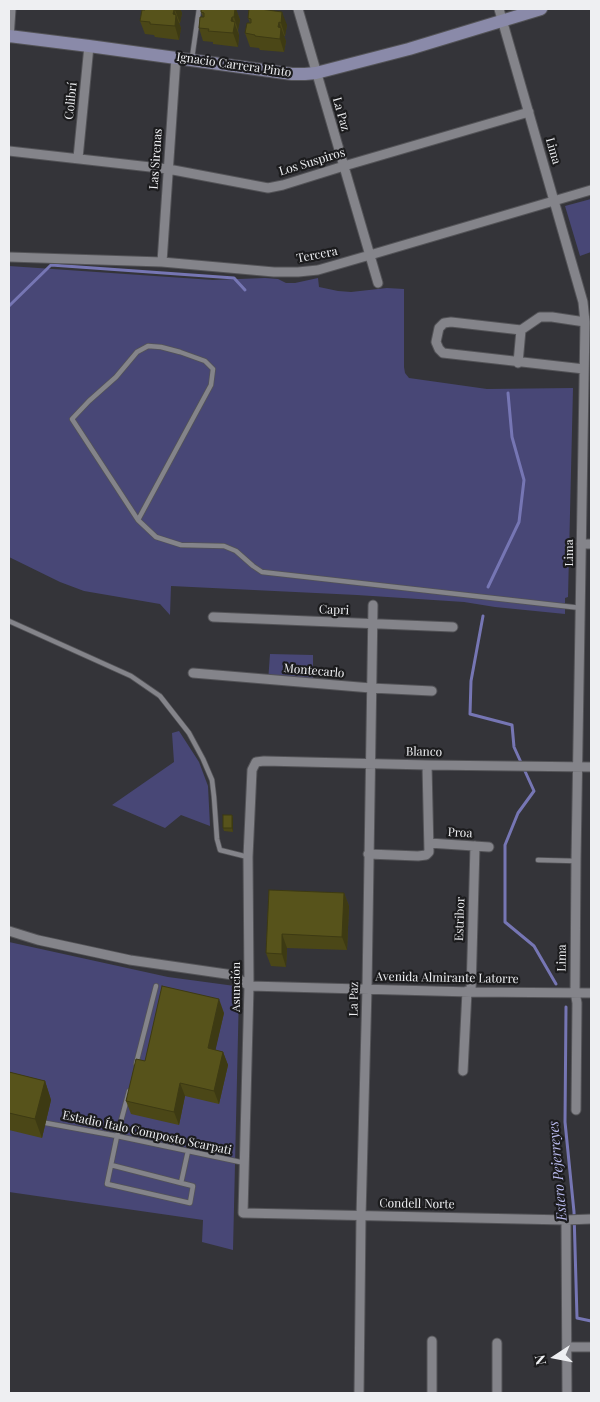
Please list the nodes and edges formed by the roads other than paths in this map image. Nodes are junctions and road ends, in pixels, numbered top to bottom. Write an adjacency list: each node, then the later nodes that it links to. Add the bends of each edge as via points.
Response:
1 (11, 9): 6 (street)
2 (200, 9): 9 (lane)
3 (298, 9): 10 (street, La Paz)
4 (541, 9): 5 (street, Ignacio Carrera Pinto)
5 (501, 15): 10 (street, Ignacio Carrera Pinto, via 409,49); 11 (street, Lima)
6 (9, 37): 7 (street, Ignacio Carrera Pinto)
7 (89, 46): 8 (street, Ignacio Carrera Pinto); 13 (street, Colibrí)
8 (176, 58): 9 (street, Ignacio Carrera Pinto); 15 (street, Las Sirenas)
9 (192, 60): 10 (street, Ignacio Carrera Pinto, via 292,74)
10 (316, 73): 14 (street, La Paz)
11 (529, 112): 14 (street, Los Suspiros); 17 (street, Lima)
12 (9, 151): 13 (street, Los Suspiros)
13 (78, 158): 15 (street, Los Suspiros)
14 (344, 166): 15 (street, Los Suspiros, via 268,188); 18 (street, La Paz)
15 (168, 169): 20 (street, Las Sirenas)
16 (591, 190): 17 (street, Tercera)
17 (554, 201): 18 (street, Tercera); 22 (street, Lima, via 583,302)
18 (370, 255): 20 (street, Tercera, via 318,270 298,272); 21 (street, La Paz)
19 (9, 257): 20 (street, Tercera)
20 (162, 262)
21 (378, 283)
22 (587, 328): 23 (street, via 552,317 540,318); 25 (street, Lima)
23 (521, 330): 24 (street); 24 (street, via 451,322 439,328 436,342 443,353)
24 (518, 363): 25 (street)
25 (584, 369): 27 (street, Lima)
26 (138, 520): 26 (lane, via 212,385 213,369 205,361 161,347 148,346 138,352 72,419); 30 (lane, via 156,536 181,545 224,546 236,551 262,572)
27 (581, 544): 28 (street); 30 (street, Lima)
28 (591, 544)
29 (372, 605): 33 (street, La Paz)
30 (581, 608): 41 (street, Lima)
31 (213, 617): 33 (street, Capri)
32 (9, 621): 47 (lane, via 130,676 160,696 189,733 204,759 212,780 220,850)
33 (373, 624): 34 (street, Capri); 36 (street, La Paz)
34 (454, 627)
35 (193, 673): 36 (street, Montecarlo)
36 (371, 688): 37 (street, Montecarlo); 39 (street, La Paz)
37 (432, 691)
38 (256, 762): 39 (street, Blanco); 47 (street, Asunción, via 252,770)
39 (371, 763): 40 (street, Blanco); 46 (street, La Paz)
40 (427, 765): 41 (street, Blanco); 43 (street)
41 (577, 766): 42 (street, Blanco); 49 (street, Lima)
42 (591, 767)
43 (429, 844): 44 (street, Proa); 46 (street, via 426,855)
44 (475, 846): 45 (street, Proa); 54 (street, Estribor)
45 (489, 847)
46 (368, 854): 53 (street, La Paz)
47 (248, 858): 52 (street, Asunción)
48 (538, 860): 49 (lane)
49 (576, 861): 55 (street, Lima)
50 (9, 931): 52 (street, Avenida Almirante Latorre, via 130,960 233,976)
51 (156, 986): 57 (lane)
52 (249, 986): 53 (street, Avenida Almirante Latorre); 64 (street, Asunción)
53 (367, 988): 54 (street, Avenida Almirante Latorre); 68 (street, La Paz)
54 (469, 992): 55 (street, Avenida Almirante Latorre); 58 (street, Estribor)
55 (575, 992): 56 (street, Avenida Almirante Latorre); 60 (street, Lima)
56 (591, 993)
57 (134, 1070)
58 (463, 1071)
59 (130, 1089): 62 (lane)
60 (576, 1110)
61 (46, 1123): 62 (lane, Estadio Ítalo Composto Scarpati)
62 (117, 1136): 63 (lane, Estadio Ítalo Composto Scarpati); 65 (lane)
63 (188, 1151): 64 (lane, Estadio Ítalo Composto Scarpati); 66 (lane)
64 (245, 1163): 67 (street, Asunción)
65 (111, 1164): 66 (lane); 66 (lane, via 107,1184 190,1203 193,1186)
66 (180, 1183)
67 (243, 1213): 68 (street, Condell Norte)
68 (361, 1216): 70 (street, Condell Norte); 75 (street, La Paz)
69 (591, 1219): 70 (street, Condell Norte)
70 (568, 1220): 73 (street)
71 (432, 1341): 76 (street)
72 (497, 1343): 77 (street)
73 (567, 1347): 74 (street); 78 (street)
74 (587, 1347)
75 (359, 1393)
76 (432, 1393)
77 (497, 1393)
78 (567, 1393)

